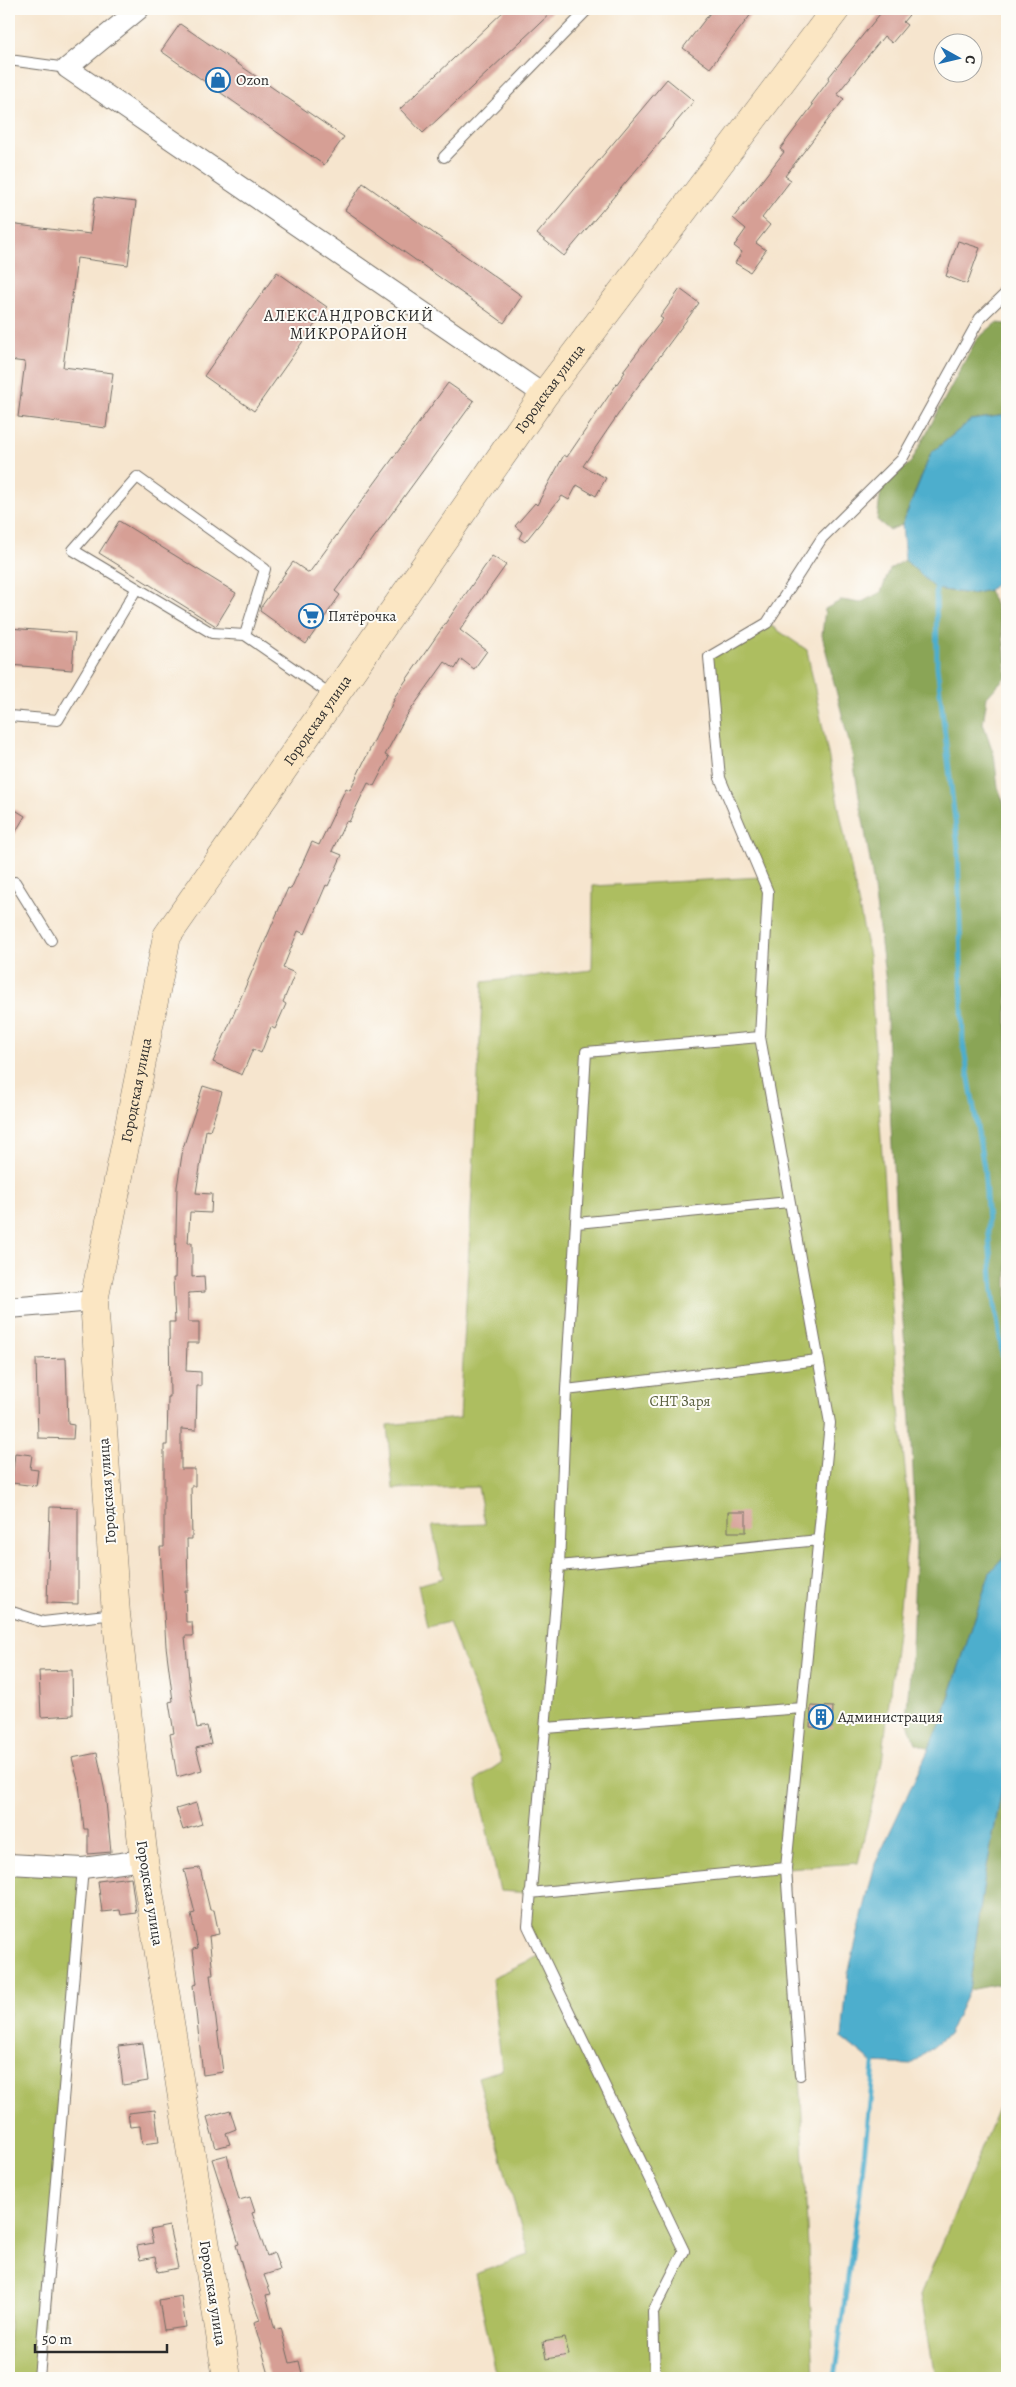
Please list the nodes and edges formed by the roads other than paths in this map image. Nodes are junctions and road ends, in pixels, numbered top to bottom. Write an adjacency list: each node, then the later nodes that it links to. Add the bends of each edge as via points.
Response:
1 (139, 9): 5 (street)
2 (588, 9): 6 (lane)
3 (836, 9): 8 (street, Городская улица)
4 (9, 60): 5 (lane)
5 (67, 68): 8 (street)
6 (444, 157)
7 (1007, 292): 15 (lane, via 980,318 902,459 822,538 767,623 709,658 720,778 768,892)
8 (544, 395): 11 (street, Городская улица)
9 (137, 588): 10 (lane, via 212,634); 10 (lane, via 73,550 137,477 265,569); 12 (lane, via 58,720)
10 (245, 635): 11 (lane)
11 (334, 696): 18 (street, Городская улица, via 167,936)
12 (9, 716)
13 (15, 882): 14 (lane)
14 (51, 940)
15 (760, 1037): 16 (lane); 17 (lane, via 586,1052)
16 (789, 1202): 17 (lane); 20 (lane)
17 (578, 1223): 21 (lane)
18 (94, 1301): 19 (street); 25 (street, Городская улица)
19 (9, 1308)
20 (818, 1360): 21 (lane); 22 (lane, via 830,1423)
21 (566, 1390): 23 (lane)
22 (819, 1540): 23 (lane); 26 (lane)
23 (559, 1566): 27 (lane)
24 (9, 1611): 25 (lane, via 43,1622)
25 (116, 1614): 28 (street, Городская улица)
26 (802, 1708): 27 (lane); 31 (lane)
27 (546, 1728): 32 (lane)
28 (144, 1860): 30 (street); 35 (street, Городская улица)
29 (9, 1864): 30 (street)
30 (83, 1868): 34 (lane)
31 (786, 1868): 32 (lane); 33 (lane)
32 (530, 1893): 36 (lane, via 528,1926 684,2251 653,2312)
33 (800, 2075)
34 (39, 2378)
35 (227, 2378)
36 (655, 2378)

